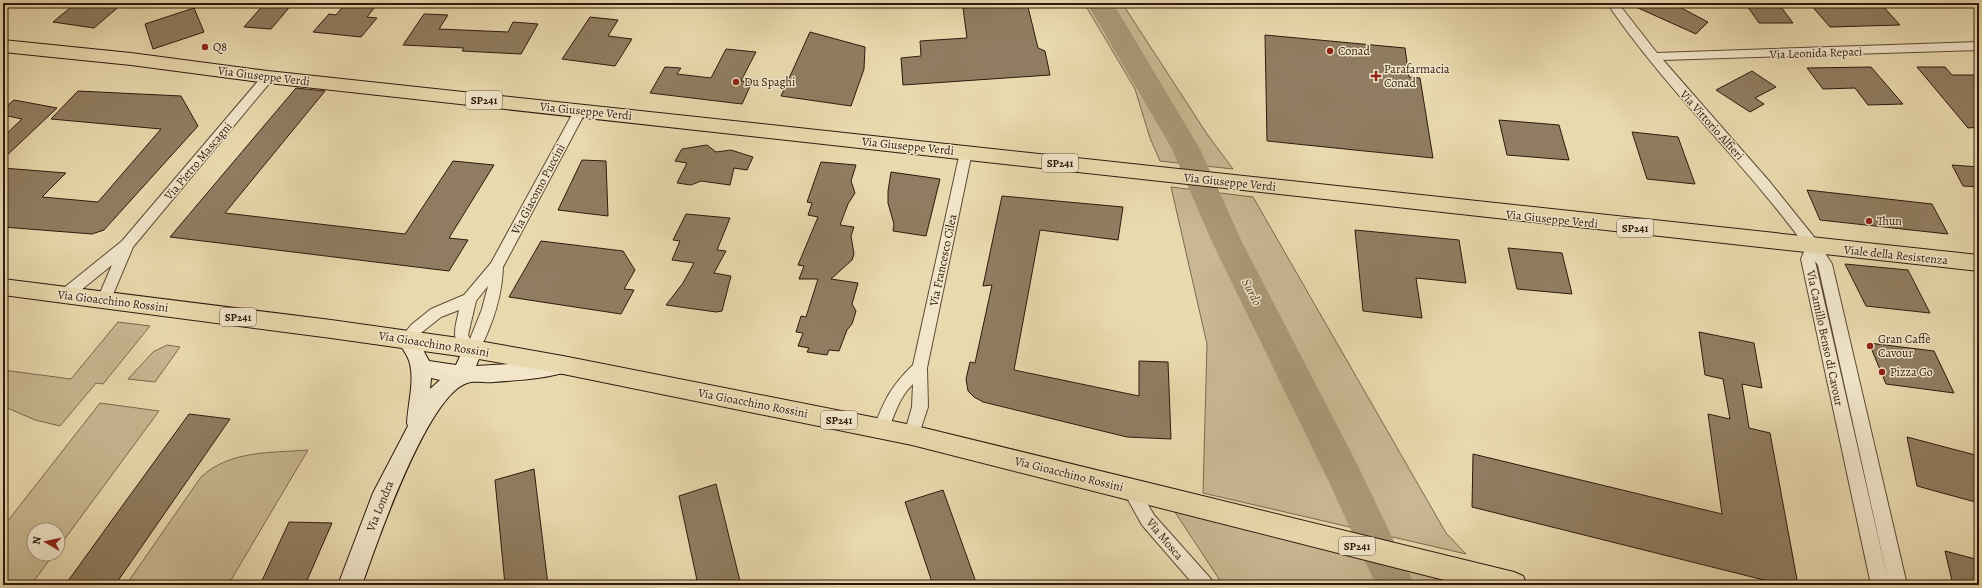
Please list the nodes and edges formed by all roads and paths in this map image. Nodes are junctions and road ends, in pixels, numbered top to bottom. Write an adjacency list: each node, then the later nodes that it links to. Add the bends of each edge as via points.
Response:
1 (1612, 3): 4 (street, Via Vittorio Alfieri)
2 (3, 46): 5 (main road, Via Giuseppe Verdi / SP241)
3 (1979, 46): 4 (street, Via Leonida Repaci)
4 (1653, 57): 9 (street, Via Vittorio Alfieri, via 1756,174)
5 (268, 77): 6 (main road, Via Giuseppe Verdi / SP241); 8 (street, Via Pietro Mascagni)
6 (580, 111): 7 (main road, Via Giuseppe Verdi / SP241); 11 (street, Via Giacomo Puccini)
7 (966, 152): 9 (main road, Via Giuseppe Verdi / SP241); 22 (street, Via Francesco Cilea)
8 (127, 245): 13 (street, Via Pietro Mascagni); 15 (street, Via Pietro Mascagni)
9 (1813, 246): 10 (main road, Viale della Resistenza / SP241); 16 (street, Via Camillo Benso di Cavour, via 1808,259); 17 (street, Via Camillo Benso di Cavour, via 1825,264)
10 (1979, 264)
11 (496, 267): 14 (street, Via Giacomo Puccini); 19 (street, Via Giacomo Puccini, via 497,281 487,316)
12 (3, 286): 13 (main road, Via Gioacchino Rossini / SP241)
13 (65, 295): 15 (main road, Via Gioacchino Rossini / SP241)
14 (469, 298): 18 (street, Via Giacomo Puccini, via 436,313); 19 (street, Via Giacomo Puccini, via 461,335 464,342)
15 (104, 300): 18 (main road, Via Gioacchino Rossini / SP241)
16 (1822, 320): 17 (street); 24 (street, Via Camillo Benso di Cavour)
17 (1839, 324): 25 (street, Via Camillo Benso di Cavour)
18 (407, 340): 19 (main road, Via Gioacchino Rossini / SP241); 20 (street, Via Londra, via 409,348 417,354)
19 (473, 349): 21 (main road, Via Gioacchino Rossini / SP241); 23 (street)
20 (418, 362): 23 (street, via 422,368); 27 (street, Via Londra, via 421,372)
21 (563, 365): 23 (street, via 520,372); 26 (main road, Via Gioacchino Rossini / SP241)
22 (920, 368): 26 (street, via 901,386); 28 (street, Via Francesco Cilea, via 920,407)
23 (463, 374): 27 (street, Via Londra, via 443,389 429,406)
24 (1839, 401): 25 (street); 33 (street, Via Camillo Benso di Cavour)
25 (1858, 405): 34 (street, Via Camillo Benso di Cavour)
26 (881, 429): 28 (main road, Via Gioacchino Rossini / SP241)
27 (416, 430): 30 (street, Via Londra, via 384,493)
28 (912, 435): 29 (main road, Via Gioacchino Rossini / SP241)
29 (1130, 489): 31 (street, Via Mosca, via 1148,520); 32 (main road, Via Gioacchino Rossini / SP241)
30 (350, 585)
31 (1205, 585)
32 (1514, 585)
33 (1880, 585)
34 (1898, 585)

